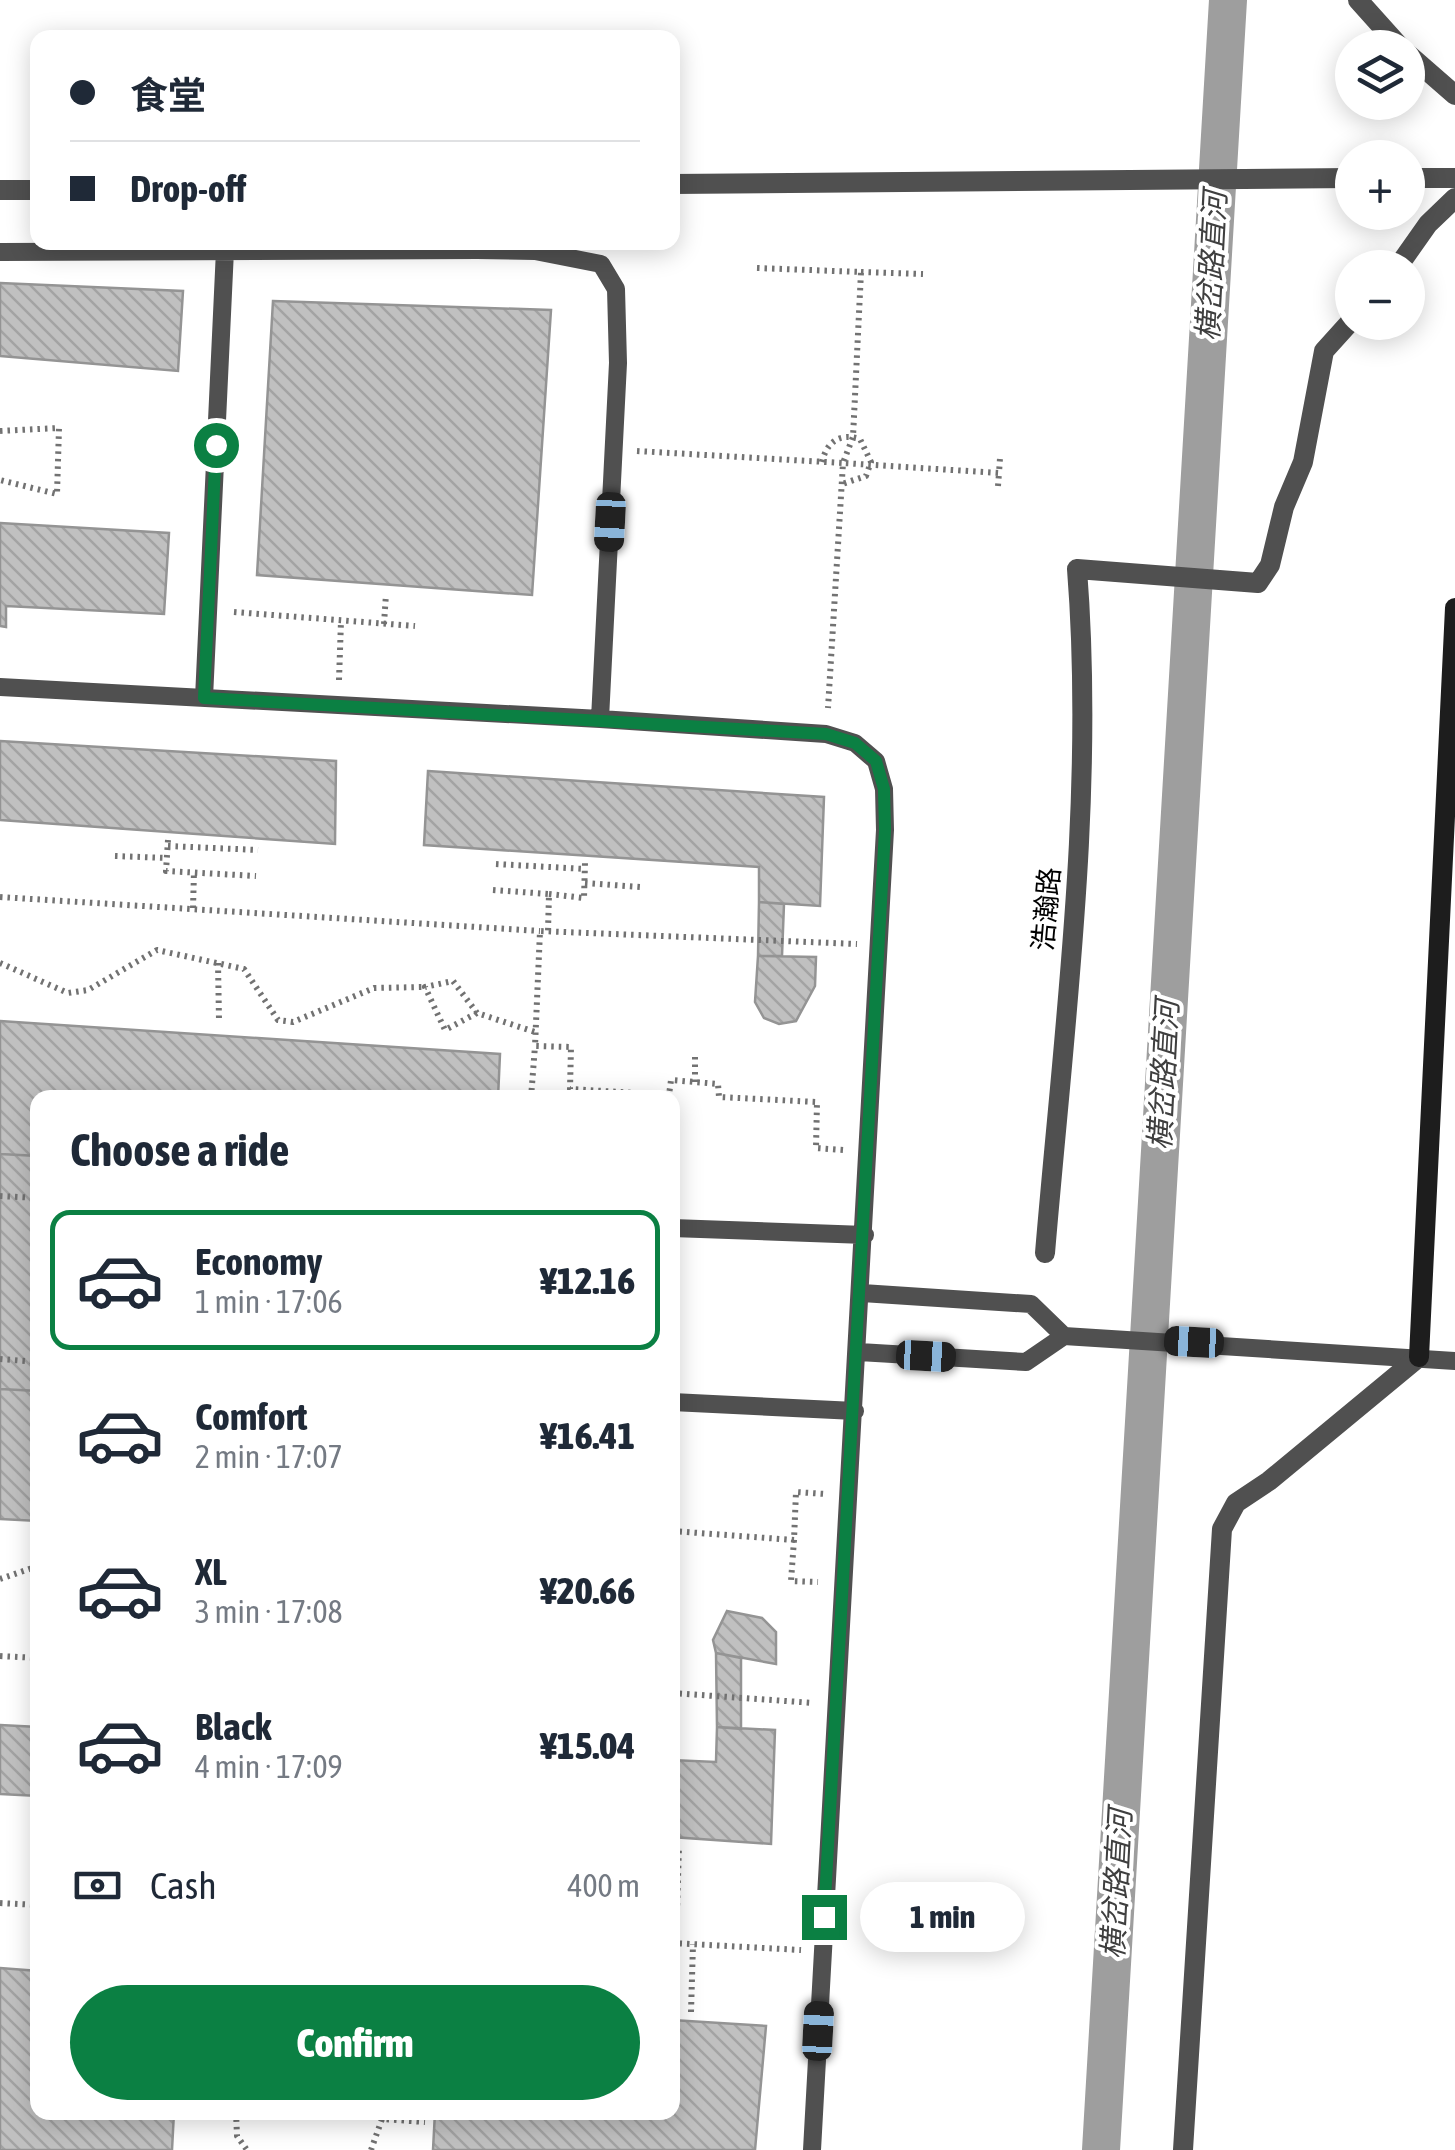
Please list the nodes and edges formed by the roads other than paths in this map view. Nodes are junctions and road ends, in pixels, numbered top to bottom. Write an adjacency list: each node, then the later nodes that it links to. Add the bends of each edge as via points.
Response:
1 (1358, 0): 2 (street)
2 (1385, 30)
3 (1425, 69): 4 (street)
4 (1455, 95)
5 (1335, 178): 8 (street)
6 (1425, 178): 7 (street)
7 (1455, 178)
8 (680, 184)
9 (0, 190): 10 (street)
10 (30, 190)
11 (1455, 198): 13 (street)
12 (225, 250): 14 (lane); 18 (lane); 19 (lane, via 535,251 601,264 616,289)
13 (1410, 250)
14 (0, 252)
15 (1335, 339): 22 (street, 浩瀚路, via 1324,351 1302,462 1270,565 1258,583 1077,568 1084,657 1082,804)
16 (1455, 608): 26 (street)
17 (0, 687): 18 (lane)
18 (204, 698): 19 (lane)
19 (600, 719): 21 (lane, via 826,734 855,743 876,761 884,789)
20 (680, 1228): 21 (lane)
21 (865, 1235): 23 (lane)
22 (1045, 1254)
23 (862, 1294): 24 (lane, via 1031,1304); 25 (lane)
24 (1064, 1336): 25 (lane, via 1026,1362); 26 (lane)
25 (859, 1352): 29 (lane)
26 (1419, 1357): 27 (lane); 31 (street, via 1236,1503 1222,1529)
27 (1455, 1361)
28 (680, 1402): 29 (lane)
29 (855, 1411): 30 (lane)
30 (812, 2150)
31 (1183, 2150)

